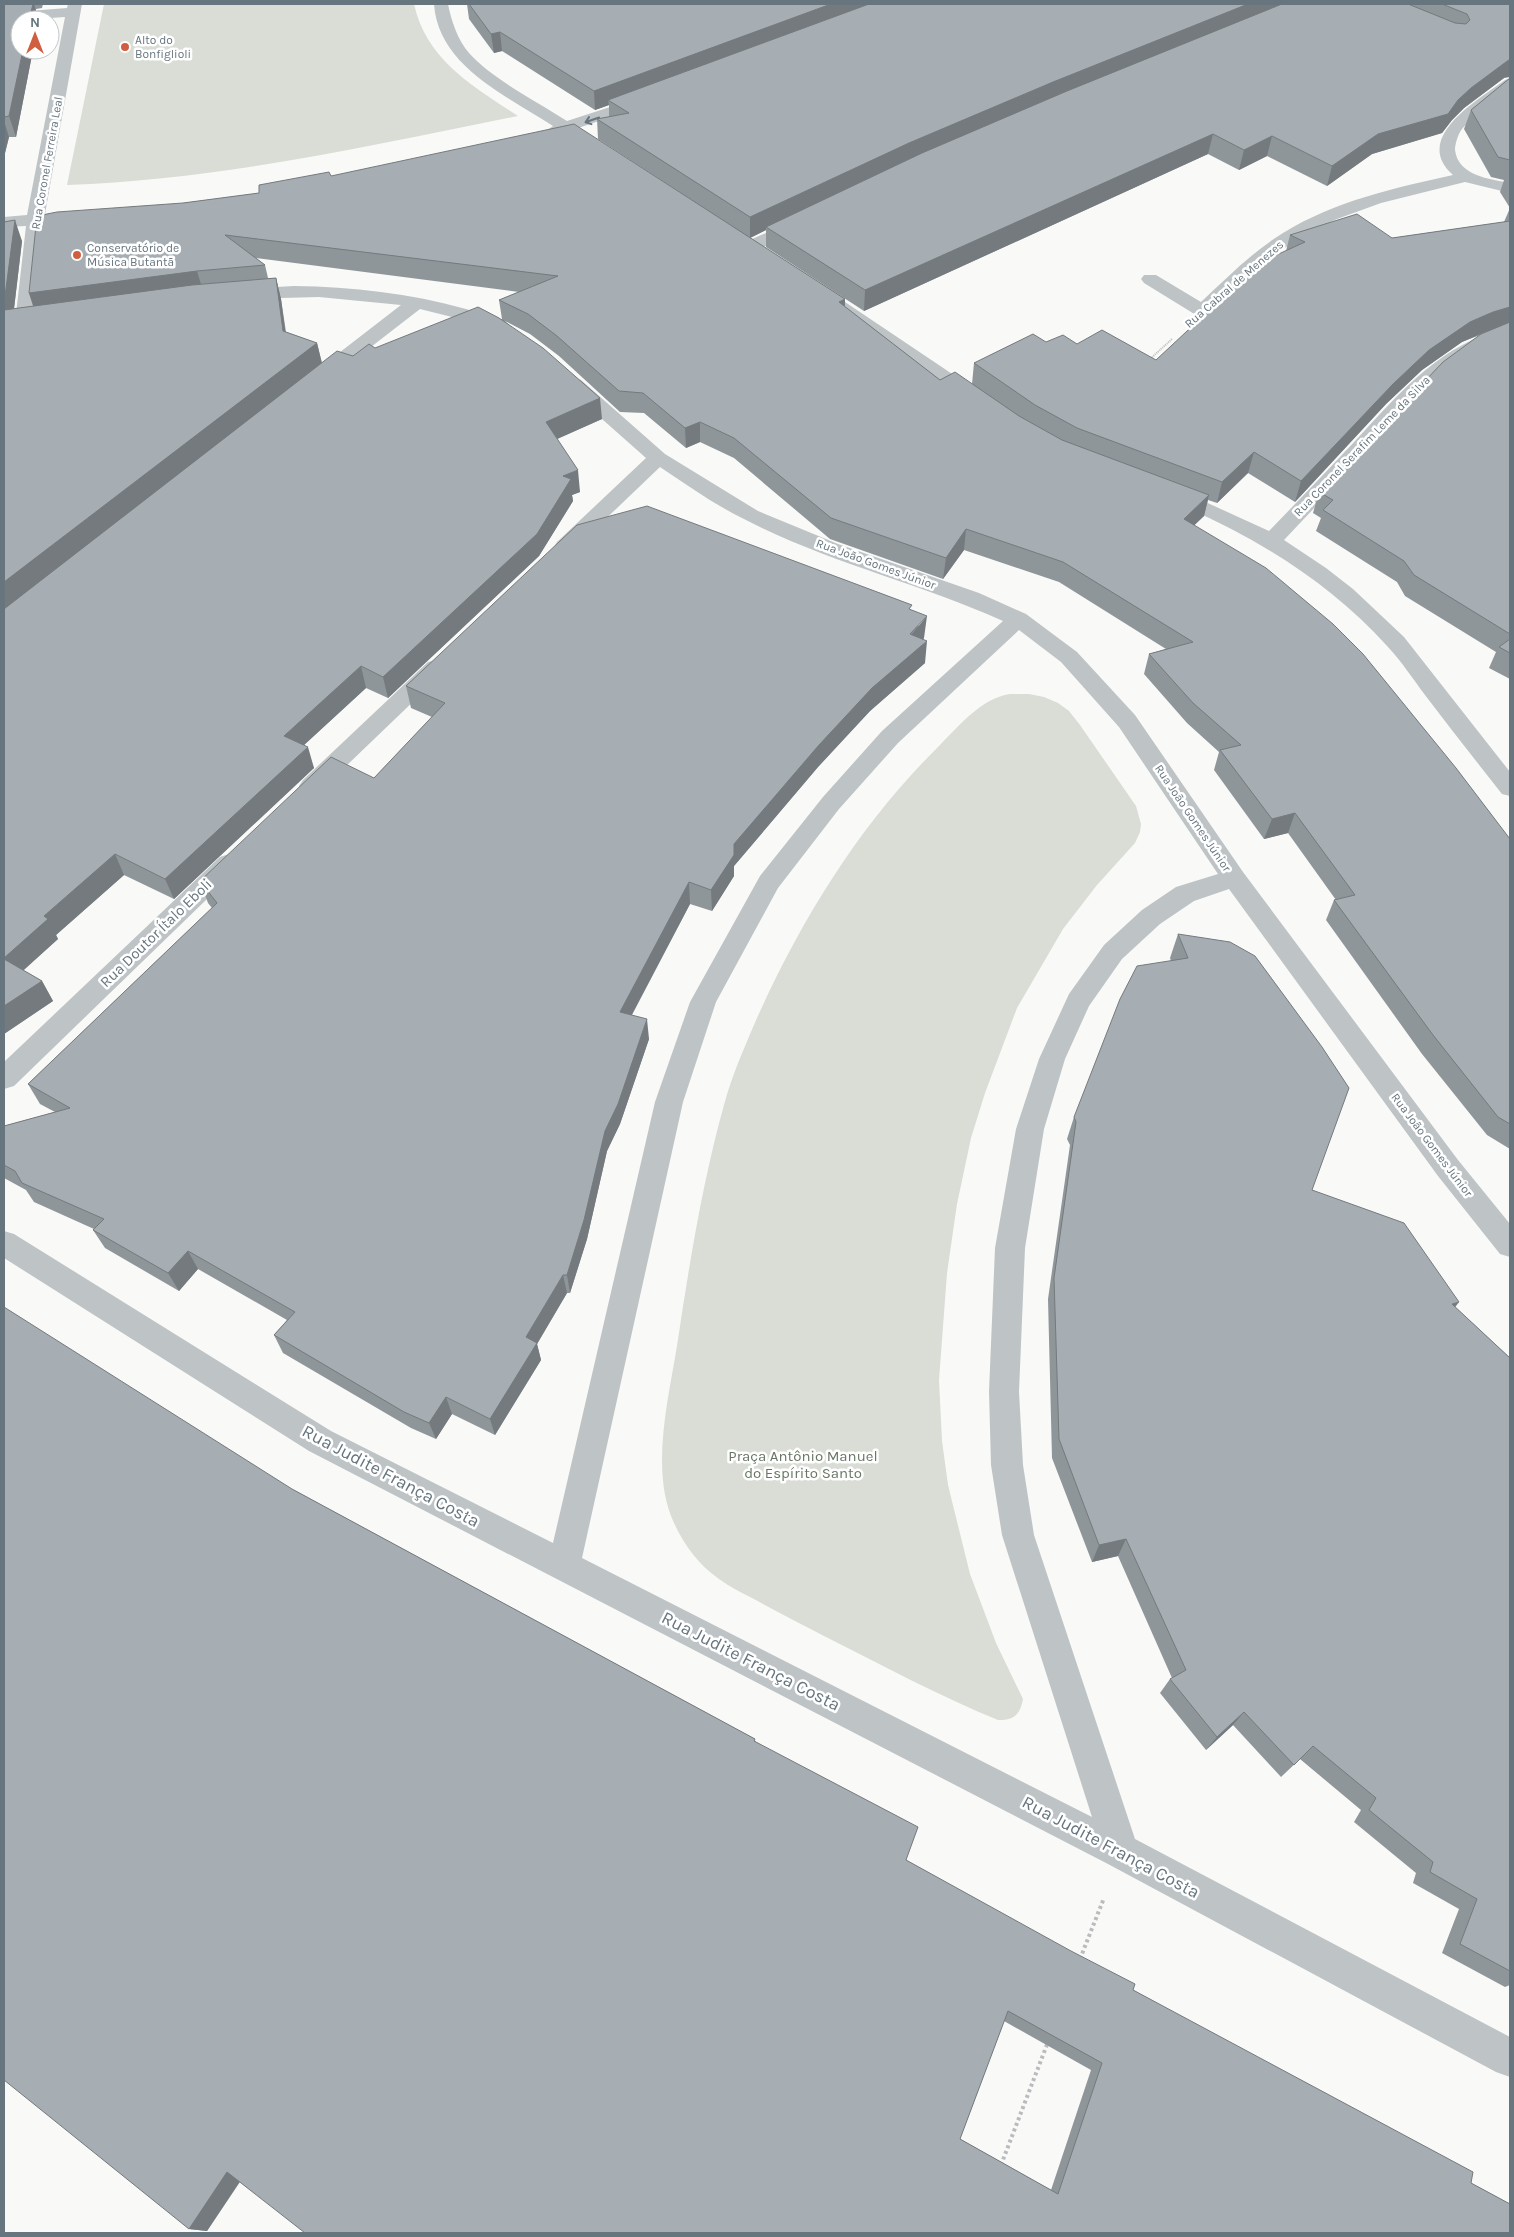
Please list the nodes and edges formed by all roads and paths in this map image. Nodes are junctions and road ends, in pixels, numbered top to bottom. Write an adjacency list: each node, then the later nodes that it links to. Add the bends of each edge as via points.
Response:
1 (441, 4): 6 (street, via 451,36 462,54 482,72)
2 (74, 8): 3 (street); 13 (street, Rua Coronel Ferreira Leal)
3 (4, 17)
4 (1510, 83): 9 (street, via 1455,126 1448,140 1449,159)
5 (658, 96): 6 (street, one-way to 6)
6 (568, 128): 7 (street); 8 (street)
7 (539, 134)
8 (609, 155)
9 (1466, 177): 10 (street); 22 (street, Rua Cabral de Menezes, via 1396,193 1316,222 1266,254)
10 (1510, 188)
11 (92, 216): 13 (street)
12 (810, 218): 16 (street)
13 (35, 221): 14 (street); 24 (street, Rua Coronel Ferreira Leal)
14 (4, 222)
15 (733, 236): 16 (street)
16 (749, 247): 17 (street)
17 (765, 257)
18 (1150, 279): 22 (street)
19 (821, 294): 31 (street)
20 (230, 296): 21 (street, via 316,291)
21 (417, 302): 27 (street, via 484,320); 30 (street)
22 (1202, 311): 28 (path, Rua Cabral de Menezes)
23 (43, 320): 24 (street)
24 (24, 323): 25 (street)
25 (4, 326)
26 (1510, 332): 34 (street, Rua Coronel Serafim Leme da Silva, via 1477,342 1439,367)
27 (515, 336)
28 (1144, 364)
29 (558, 369): 32 (street, Rua João Gomes Júnior)
30 (307, 388)
31 (988, 408)
32 (658, 458): 35 (street); 36 (street, Rua João Gomes Júnior, via 751,515 831,549 971,598)
33 (1157, 488): 34 (street)
34 (1272, 540): 38 (street, via 1313,567 1396,642)
35 (550, 560)
36 (1018, 619): 41 (street, Rua João Gomes Júnior, via 1069,657 1127,721); 45 (street, via 890,737 831,803 769,882 703,1002 669,1102)
37 (449, 654): 39 (street)
38 (1510, 788)
39 (298, 798)
40 (248, 846): 42 (street, Rua Doutor Ítalo Eboli)
41 (1234, 878): 44 (street, Rua João Gomes Júnior, via 1448,1168); 46 (street, via 1185,894 1151,917 1114,952 1078,1001 1052,1059 1030,1129 1010,1248 1004,1392 1007,1465 1018,1535)
42 (4, 1078)
43 (4, 1243): 45 (street, Rua Judite França Costa, via 320,1441)
44 (1510, 1244)
45 (564, 1565): 46 (street, Rua Judite França Costa)
46 (1121, 1851): 47 (path); 49 (street, Rua Judite França Costa)
47 (1079, 1963)
48 (1050, 2038): 50 (path)
49 (1510, 2058)
50 (1000, 2168)

